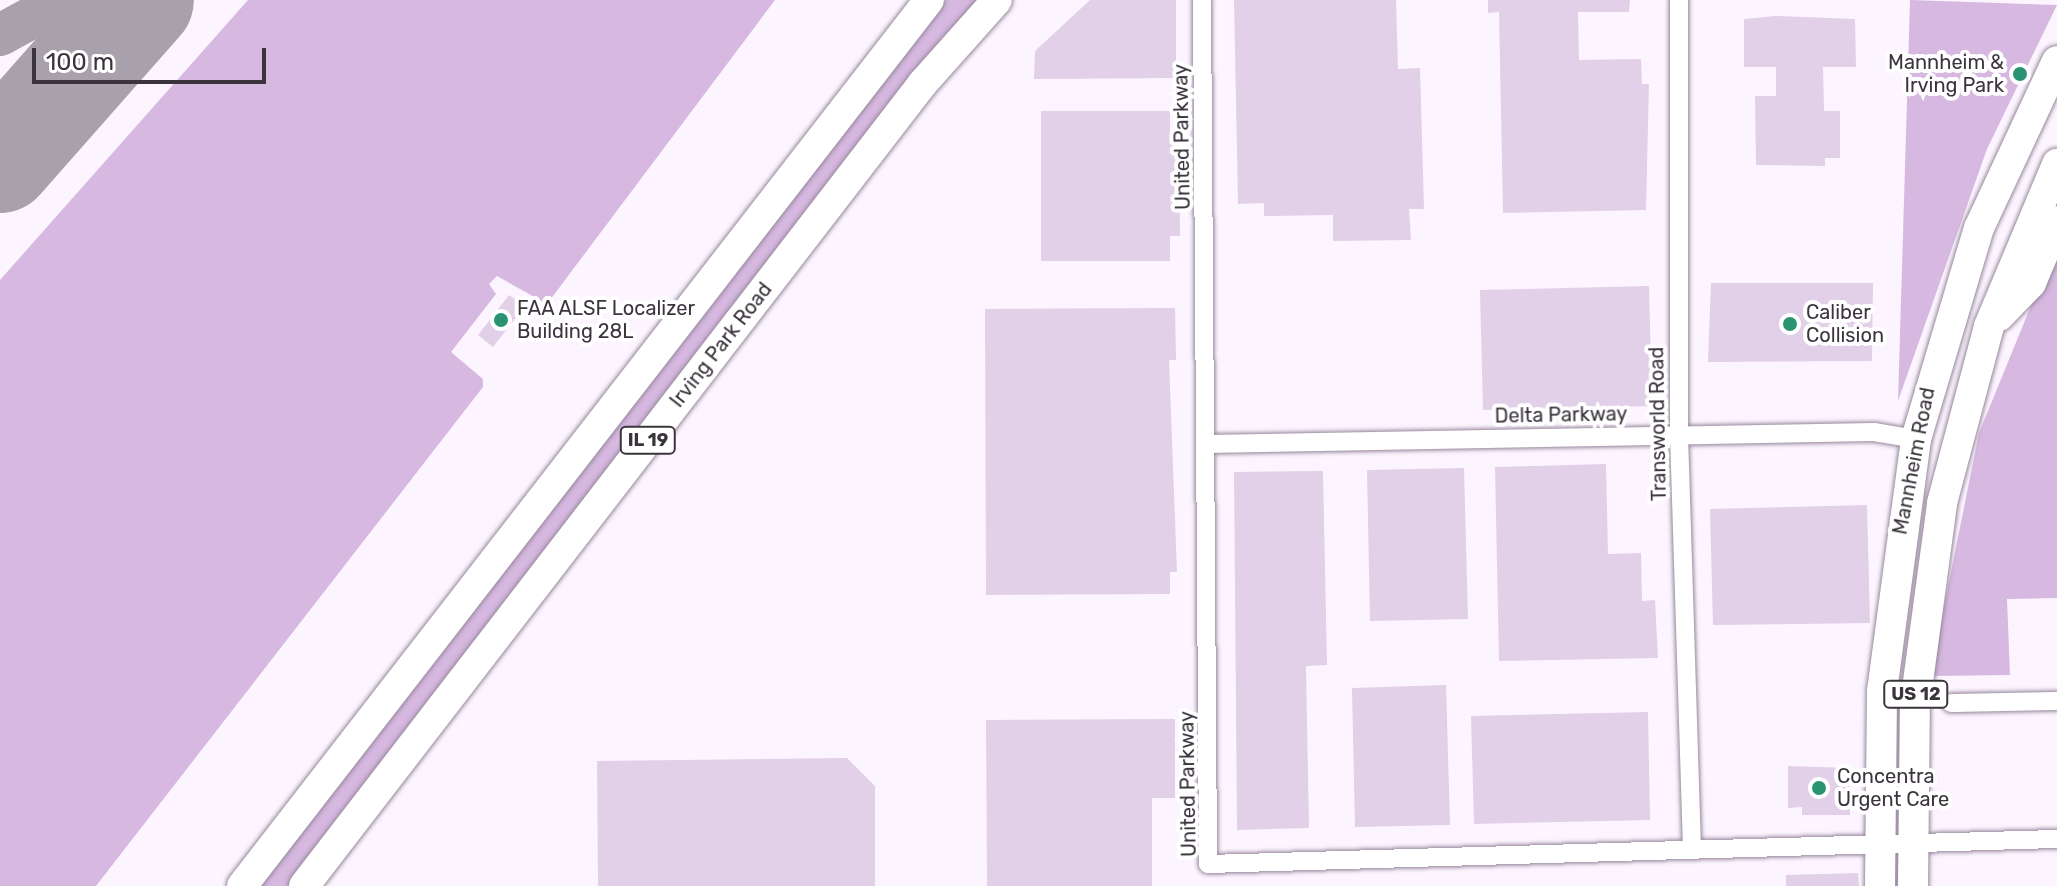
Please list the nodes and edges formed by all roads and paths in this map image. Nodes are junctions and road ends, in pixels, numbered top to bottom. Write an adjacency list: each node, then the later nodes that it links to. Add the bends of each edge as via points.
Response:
1 (929, 0): 18 (main road, IL 19)
2 (997, 0): 19 (main road, Irving Park Road / IL 19, via 923,83)
3 (1202, 0): 11 (street, United Parkway)
4 (1679, 0): 9 (street, Transworld Road)
5 (2057, 61): 10 (main road, Mannheim Road / US 12, via 1979,228)
6 (2057, 164): 8 (main road, Mannheim Road / US 12)
7 (2057, 221): 8 (main road, via 2031,283)
8 (1989, 326): 16 (main road, Mannheim Road / US 12, via 1963,412 1930,574 1915,704)
9 (1679, 435): 10 (street, Delta Parkway, via 1874,432); 11 (street, Delta Parkway); 17 (street, Transworld Road)
10 (1916, 439): 15 (main road, Mannheim Road / US 12, via 1882,691)
11 (1207, 444): 17 (street, United Parkway, via 1208,864)
12 (2057, 701): 13 (street)
13 (1951, 703)
14 (2057, 839): 16 (street, United Parkway)
15 (1880, 842): 16 (street, United Parkway); 17 (street, United Parkway); 20 (main road, Mannheim Road / US 12)
16 (1913, 842): 21 (main road, Mannheim Road / US 12)
17 (1692, 847)
18 (242, 886)
19 (304, 886)
20 (1880, 886)
21 (1913, 886)

